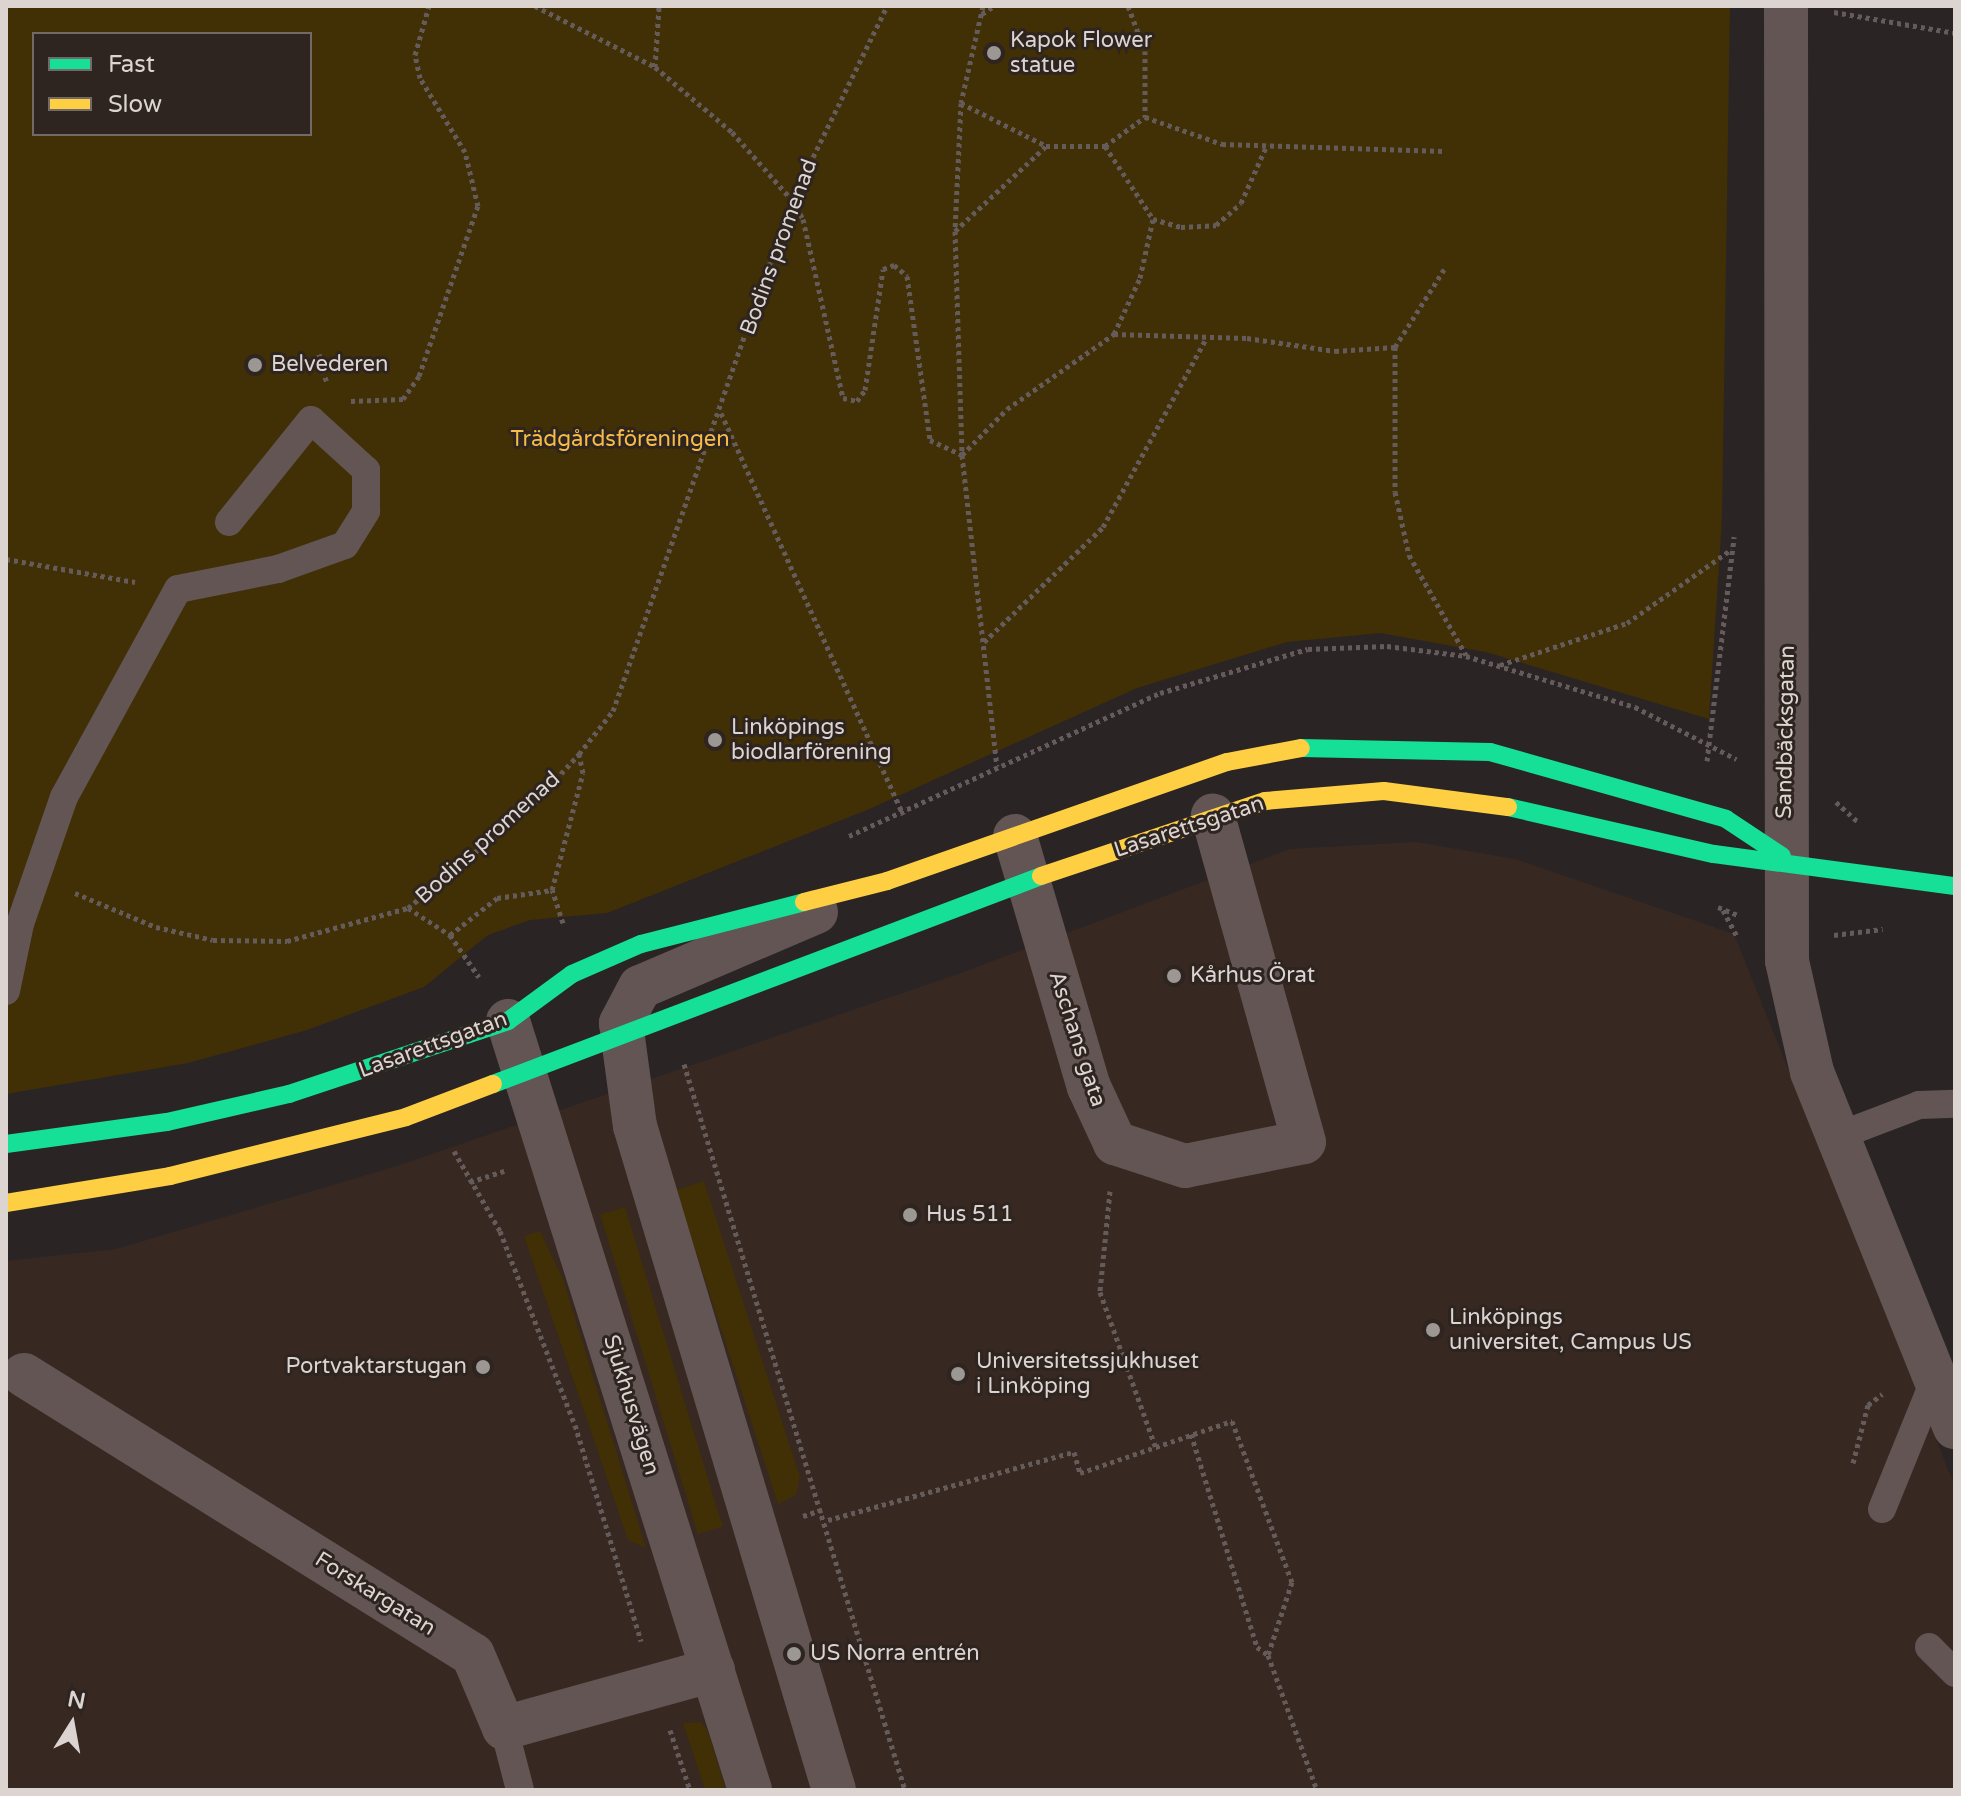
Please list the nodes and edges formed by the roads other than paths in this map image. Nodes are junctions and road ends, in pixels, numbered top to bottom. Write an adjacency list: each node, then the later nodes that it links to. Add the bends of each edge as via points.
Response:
1 (1805, 8): 5 (street, Sandbäcksgatan)
2 (229, 522): 9 (lane, via 311,420 366,470 366,511 345,545 278,569 178,589 64,797 37,869)
3 (1213, 815): 5 (main road, Lasarettsgatan, via 1319,794 1398,792 1468,798 1714,854); 6 (main road, Lasarettsgatan); 6 (street, Aschans gata, via 1304,1142 1185,1166 1115,1143 1089,1087)
4 (1015, 836): 5 (main road, Lasarettsgatan, via 1227,762 1325,743 1490,752 1726,819); 6 (street, Aschans gata); 7 (main road, Lasarettsgatan)
5 (1784, 858): 8 (main road, Lasarettsgatan); 14 (street, Sandbäcksgatan, via 1784,925 1812,1072)
6 (1029, 880): 11 (main road, Lasarettsgatan)
7 (887, 881): 10 (main road, Lasarettsgatan, via 641,944 572,974); 11 (street, Lasarettsgatan, via 640,987 628,999)
8 (1955, 886)
9 (6, 991)
10 (508, 1021): 12 (street, Sjukhusvägen); 15 (main road, Lasarettsgatan, via 289,1094 167,1122)
11 (621, 1039): 12 (main road, Lasarettsgatan); 27 (street, via 635,1126)
12 (526, 1075): 16 (main road, Lasarettsgatan, via 295,1149); 22 (street, Sjukhusvägen)
13 (1955, 1104): 14 (lane, via 1919,1105)
14 (1838, 1136): 17 (street, Sandbäcksgatan)
15 (6, 1144)
16 (6, 1203)
17 (1936, 1376): 19 (street, Sandbäcksgatan); 20 (lane)
18 (15, 1384): 24 (street, Forskargatan, via 473,1655)
19 (1955, 1427)
20 (1882, 1509)
21 (1929, 1647): 23 (lane)
22 (713, 1670): 24 (street); 26 (street, Sjukhusvägen)
23 (1955, 1673)
24 (504, 1728): 25 (lane)
25 (520, 1790)
26 (750, 1790)
27 (834, 1790)

